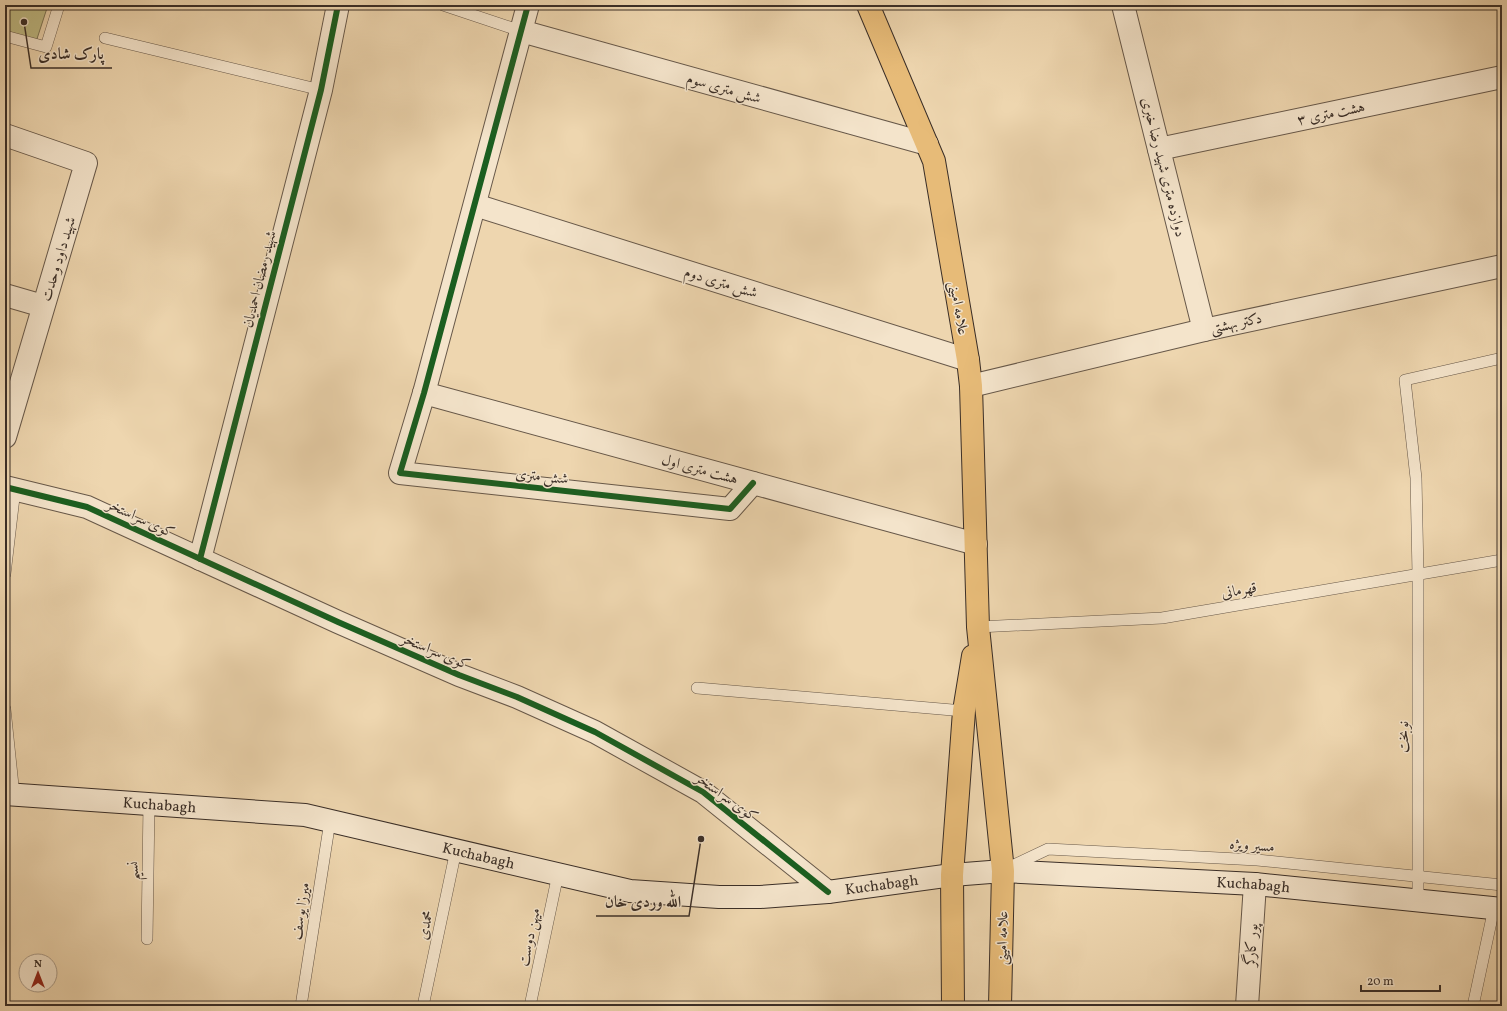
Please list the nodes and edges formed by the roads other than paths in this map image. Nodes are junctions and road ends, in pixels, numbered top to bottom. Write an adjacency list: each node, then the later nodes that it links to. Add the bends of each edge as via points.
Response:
1 (59, 5): 8 (lane, via 46,47)
2 (338, 5): 11 (street, شهید رمضان احمدیان)
3 (443, 5): 7 (lane)
4 (528, 5): 7 (street)
5 (868, 5): 13 (main road, علامه امینی)
6 (1123, 5): 14 (street, دوازده متری شهید رضا خبری)
7 (521, 31): 13 (street, شش متری سوم); 15 (street)
8 (5, 36)
9 (105, 38): 11 (lane)
10 (1502, 77): 14 (street, هشت متری ۳)
11 (321, 90): 28 (street, شهید رمضان احمدیان)
12 (5, 135): 18 (street, شهید داود وحدت, via 86,163)
13 (927, 144): 21 (main road, علامه امینی, via 934,161)
14 (1159, 149): 19 (street, دوازده متری شهید رضا خبری)
15 (474, 205): 21 (street, شش متری دوم); 23 (street)
16 (1502, 266): 19 (street, دکتر بهشتی)
17 (5, 295): 18 (street)
18 (44, 306): 24 (street, شهید داود وحدت)
19 (1204, 330): 22 (street, دکتر بهشتی)
20 (1502, 358): 31 (lane, نوبخت, via 1405,380 1416,478)
21 (968, 360): 22 (main road, علامه امینی)
22 (971, 386): 27 (main road, علامه امینی)
23 (424, 393): 25 (street, هشت متری اول); 25 (street, شش متری, via 400,473 730,509)
24 (5, 437)
25 (753, 483): 27 (street, هشت متری اول)
26 (10, 488): 28 (street, کوی سراستخر, via 88,507); 30 (lane)
27 (976, 544): 32 (main road, علامه امینی)
28 (200, 559): 46 (street, کوی سراستخر, via 445,669 518,697 595,732 703,792)
29 (1502, 560): 31 (lane, قهرمانی)
30 (5, 574)
31 (1418, 574): 32 (lane, قهرمانی, via 1162,618); 43 (lane, نوبخت)
32 (978, 627): 35 (main road); 40 (main road, علامه امینی)
33 (697, 688): 35 (lane)
34 (5, 709): 36 (lane)
35 (964, 711): 42 (main road)
36 (10, 794): 37 (street, Kuchabagh)
37 (149, 804): 38 (street, Kuchabagh, via 304,815); 49 (lane, نسیم)
38 (330, 822): 39 (street, Kuchabagh); 50 (lane, میرزا یوسف)
39 (456, 850): 41 (street, Kuchabagh); 51 (lane, محمدی)
40 (1003, 870): 42 (street, Kuchabagh); 43 (lane, مسیر ویژه, via 1048,849 1257,860); 44 (street, Kuchabagh); 54 (main road, علامه امینی)
41 (558, 874): 46 (street, Kuchabagh, via 630,891 719,897); 52 (lane, میهن دوست)
42 (952, 875): 46 (street, Kuchabagh); 53 (main road)
43 (1418, 876): 45 (lane, مسیر ویژه); 47 (lane, نوبخت)
44 (1255, 884): 47 (street, Kuchabagh); 55 (street, پور کارگر)
45 (1502, 885)
46 (828, 892)
47 (1418, 900): 48 (street, Kuchabagh)
48 (1498, 908): 56 (lane)
49 (147, 939)
50 (301, 1006)
51 (423, 1006)
52 (530, 1006)
53 (953, 1006)
54 (1000, 1006)
55 (1247, 1006)
56 (1473, 1006)

